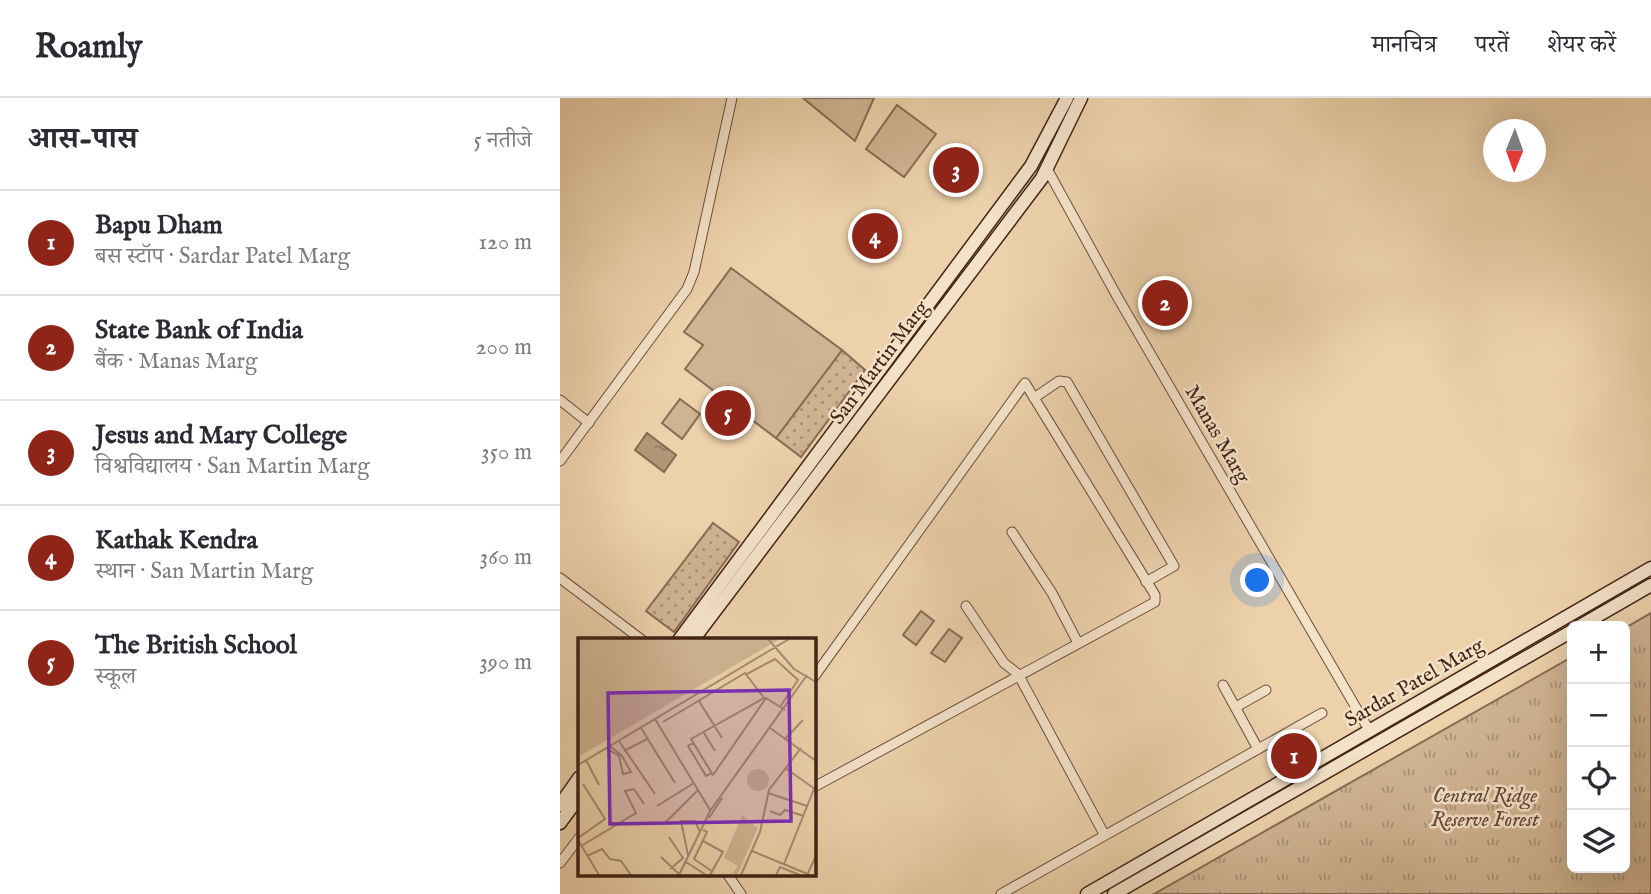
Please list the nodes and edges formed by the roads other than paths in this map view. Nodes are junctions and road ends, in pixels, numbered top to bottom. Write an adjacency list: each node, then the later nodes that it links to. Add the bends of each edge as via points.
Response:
1 (732, 98): 8 (street, via 687,289)
2 (1067, 98): 4 (street, San Martin Marg)
3 (1081, 98): 5 (street, San Martin Marg)
4 (1038, 154): 5 (street, Manas Marg); 19 (street, San Martin Marg)
5 (1047, 169): 20 (street, San Martin Marg); 28 (street, Manas Marg)
6 (1034, 398): 13 (street); 13 (street, via 1059,381 1067,382 1174,566); 22 (street, via 1025,383)
7 (560, 400): 8 (street)
8 (589, 423): 9 (street)
9 (560, 461)
10 (1012, 532): 21 (street)
11 (1651, 568): 28 (street, Sardar Patel Marg)
12 (560, 578): 18 (street)
13 (1146, 582): 21 (street, via 1155,595 1153,603)
14 (1651, 585): 16 (street)
15 (966, 606): 23 (street, via 1003,663)
16 (1589, 621)
17 (1567, 634): 42 (street, Sardar Patel Marg)
18 (639, 638)
19 (680, 638)
20 (695, 638)
21 (1078, 643): 23 (street)
22 (816, 674)
23 (1018, 674): 31 (street); 35 (street)
24 (1223, 685): 26 (street)
25 (1266, 690): 26 (street)
26 (1236, 707): 29 (street)
27 (1322, 713): 29 (street)
28 (1369, 730): 41 (street, Sardar Patel Marg)
29 (1258, 749): 35 (street)
30 (578, 779): 33 (street)
31 (816, 786)
32 (578, 798): 34 (street)
33 (560, 805)
34 (560, 823)
35 (1104, 834): 40 (street)
36 (578, 839): 37 (street)
37 (560, 863)
38 (729, 876): 39 (street)
39 (741, 894)
40 (1001, 894)
41 (1087, 894)
42 (1114, 894)

